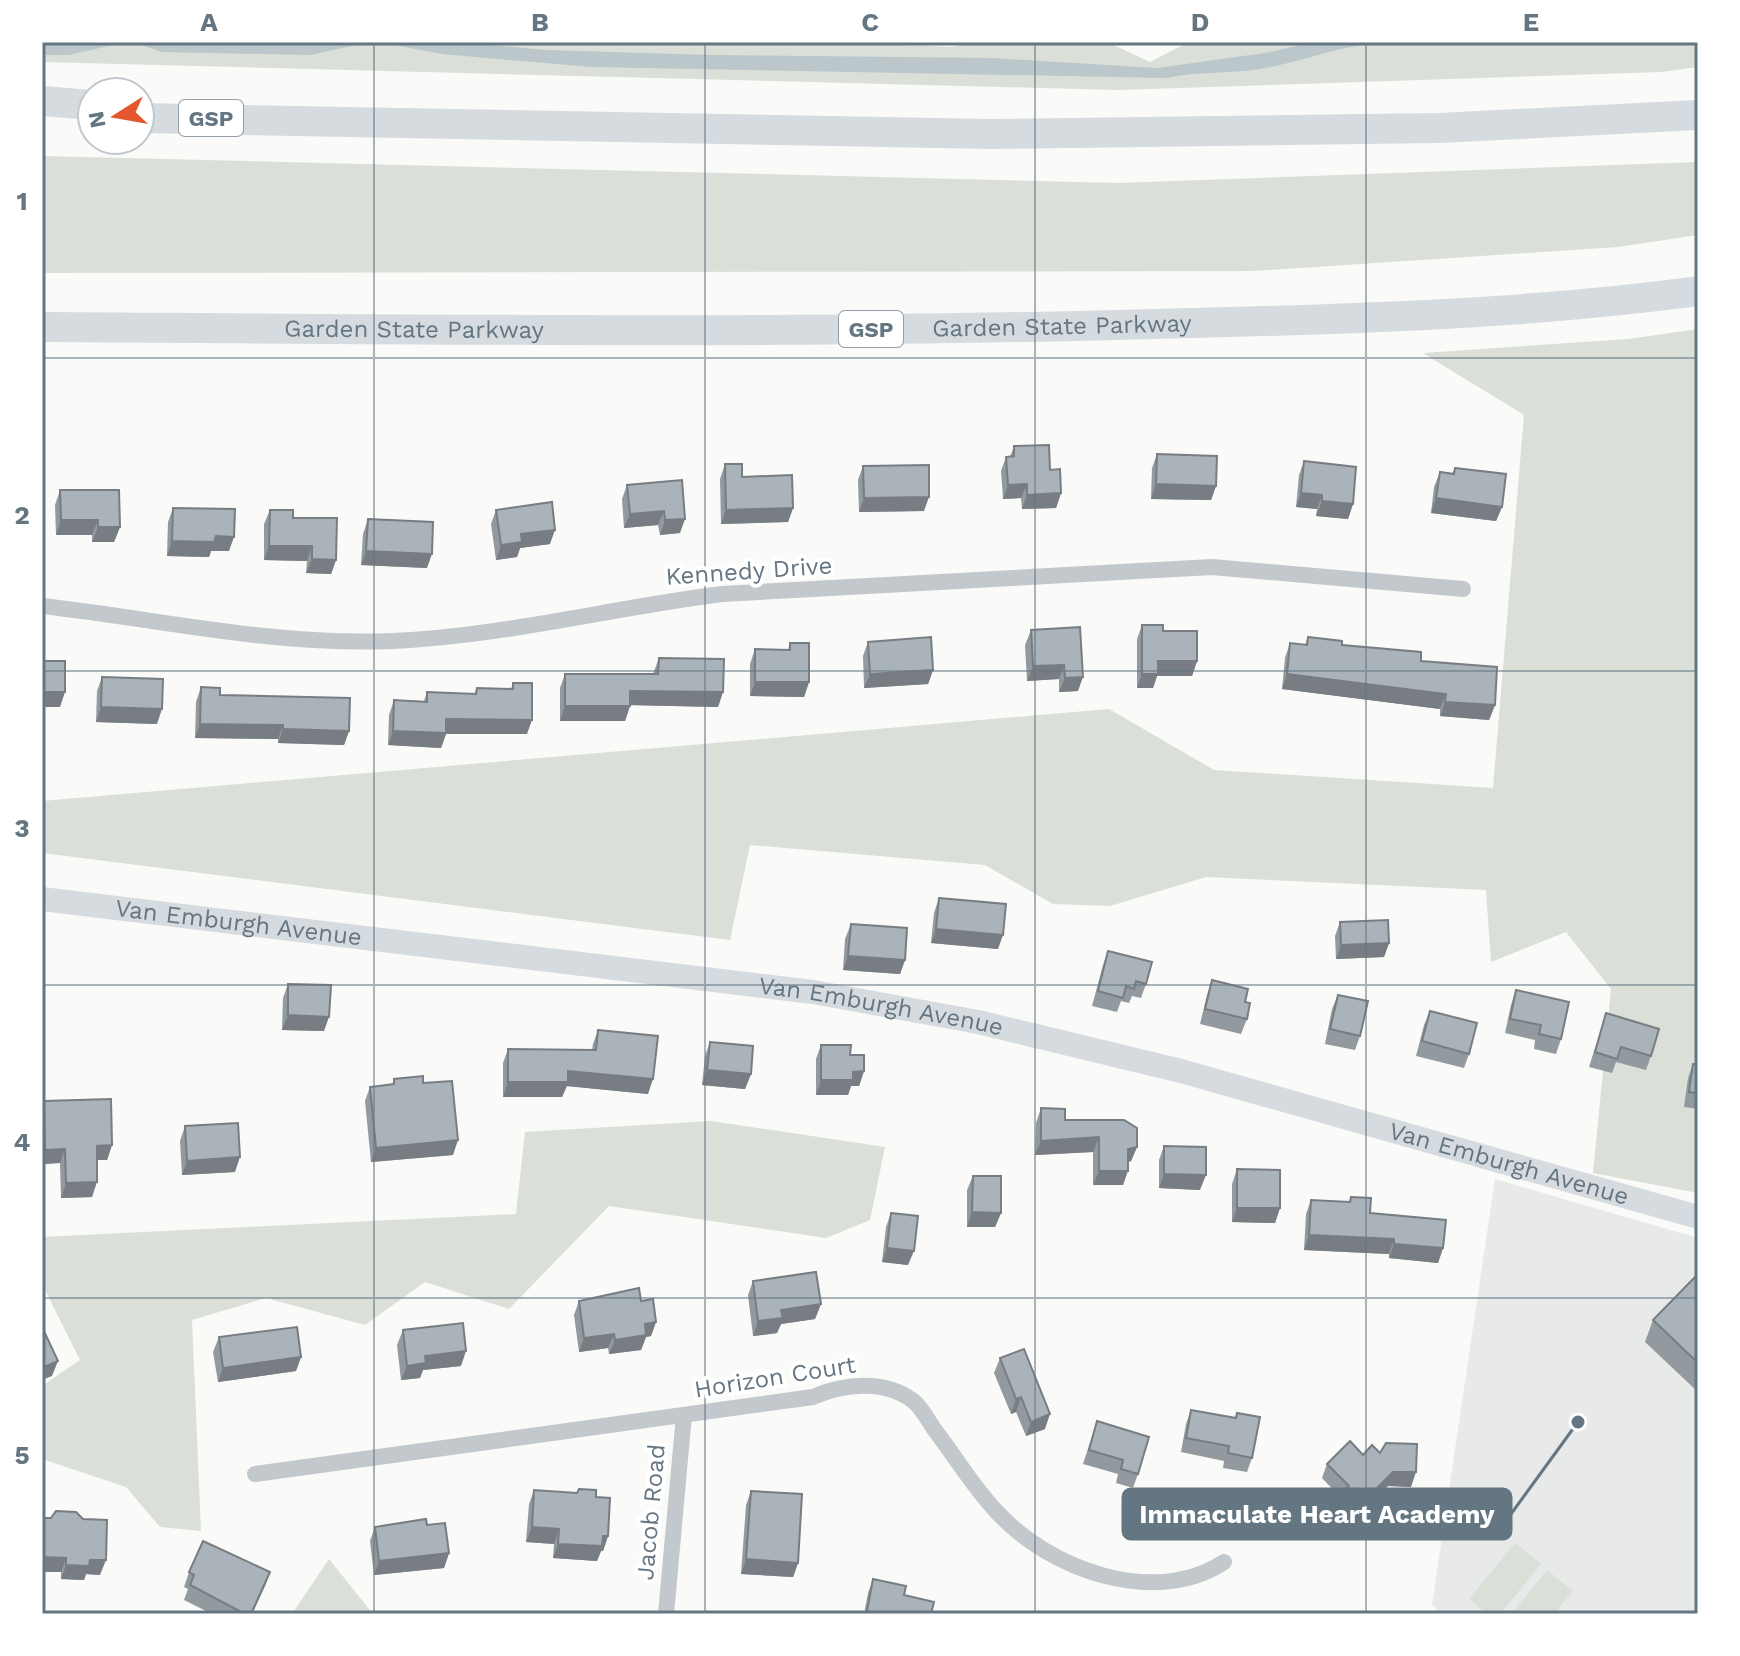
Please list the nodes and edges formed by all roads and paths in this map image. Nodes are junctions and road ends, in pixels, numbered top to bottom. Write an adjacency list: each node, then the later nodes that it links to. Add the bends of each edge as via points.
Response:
1 (42, 101): 2 (highway)
2 (76, 104)
3 (156, 109): 8 (highway)
4 (1698, 115): 8 (highway, GSP, via 1453,127 1006,134)
5 (42, 118): 6 (highway)
6 (76, 118)
7 (156, 118): 8 (highway, GSP)
8 (281, 118)
9 (1698, 291): 10 (highway, Garden State Parkway / GSP, via 1482,312 1080,326 650,331)
10 (42, 327)
11 (1463, 589): 12 (street, Kennedy Drive, via 1212,567 722,594 534,626 390,641 245,636)
12 (42, 606)
13 (42, 899): 14 (main road, Van Emburgh Avenue, via 813,992 978,1022 1181,1071)
14 (1698, 1217)
15 (684, 1415): 16 (street, Horizon Court); 17 (street, Horizon Court, via 813,1397 849,1386 893,1391 914,1401 997,1513 1057,1557 1118,1579 1169,1582 1205,1574); 18 (street, Jacob Road)
16 (255, 1474)
17 (1224, 1562)
18 (666, 1614)

